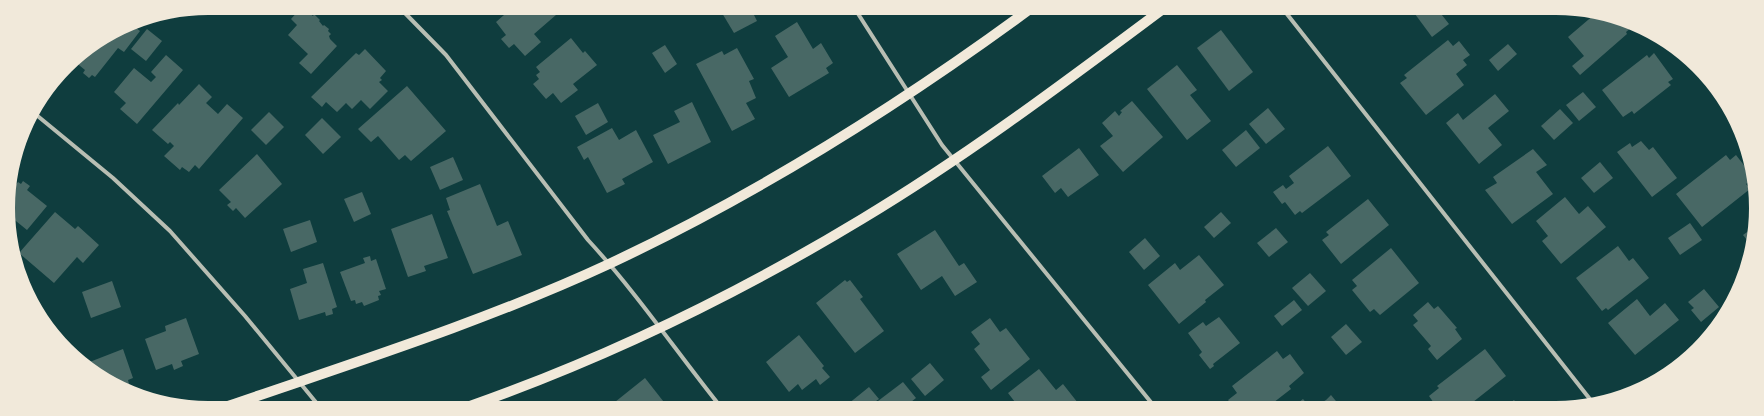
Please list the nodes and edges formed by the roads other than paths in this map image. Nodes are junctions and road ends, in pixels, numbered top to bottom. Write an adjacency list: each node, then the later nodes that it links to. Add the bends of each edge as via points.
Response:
1 (407, 15): 9 (street, via 446,55 588,240)
2 (859, 15): 6 (street)
3 (1021, 15): 6 (main road)
4 (1155, 15): 8 (main road)
5 (1288, 15): 12 (street)
6 (909, 94): 8 (street); 9 (main road, via 712,213)
7 (38, 116): 11 (street, via 114,178 170,231)
8 (954, 161): 10 (main road, via 776,268); 17 (street)
9 (610, 264): 10 (street); 11 (main road, via 469,322)
10 (661, 327): 15 (main road, via 599,356); 16 (street)
11 (300, 381): 13 (main road); 14 (street)
12 (1589, 398)
13 (242, 401)
14 (315, 401)
15 (483, 401)
16 (716, 401)
17 (1150, 401)

